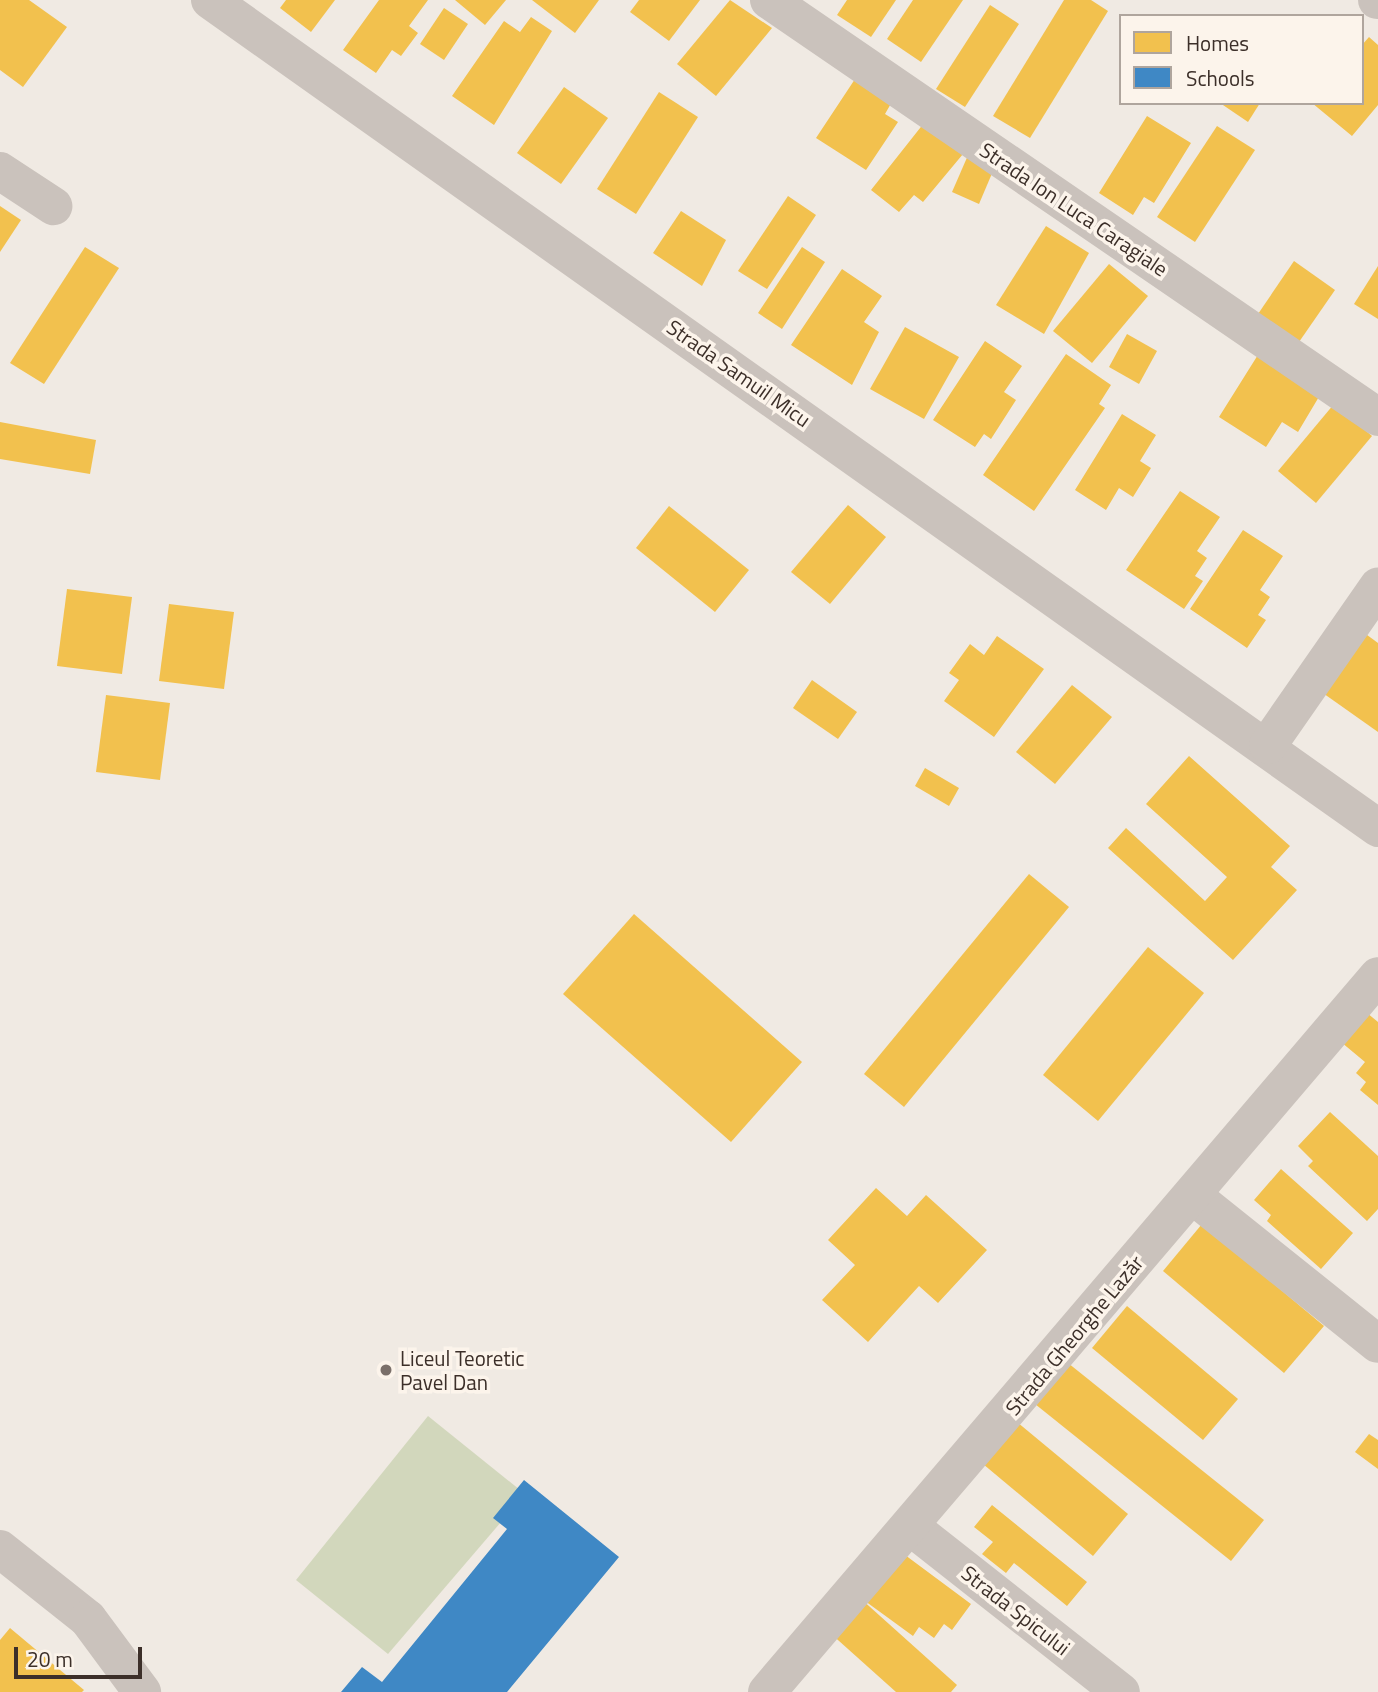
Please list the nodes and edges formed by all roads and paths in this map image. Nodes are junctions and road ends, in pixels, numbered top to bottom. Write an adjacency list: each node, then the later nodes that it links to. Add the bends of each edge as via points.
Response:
1 (210, 0): 7 (street, Strada Samuil Micu)
2 (769, 0): 5 (street, Strada Ion Luca Caragiale)
3 (0, 171): 4 (street)
4 (53, 206)
5 (1378, 417)
6 (1378, 587): 7 (street)
7 (1268, 745): 8 (street, Strada Samuil Micu)
8 (1378, 828)
9 (1378, 976): 10 (street, Strada Gheorghe Lazăr)
10 (1192, 1195): 11 (street); 12 (street, Strada Gheorghe Lazăr)
11 (1378, 1344)
12 (911, 1527): 15 (street, Strada Gheorghe Lazăr); 16 (street, Strada Spicului)
13 (0, 1549): 14 (street, via 88,1619)
14 (142, 1692)
15 (767, 1692)
16 (1121, 1692)

